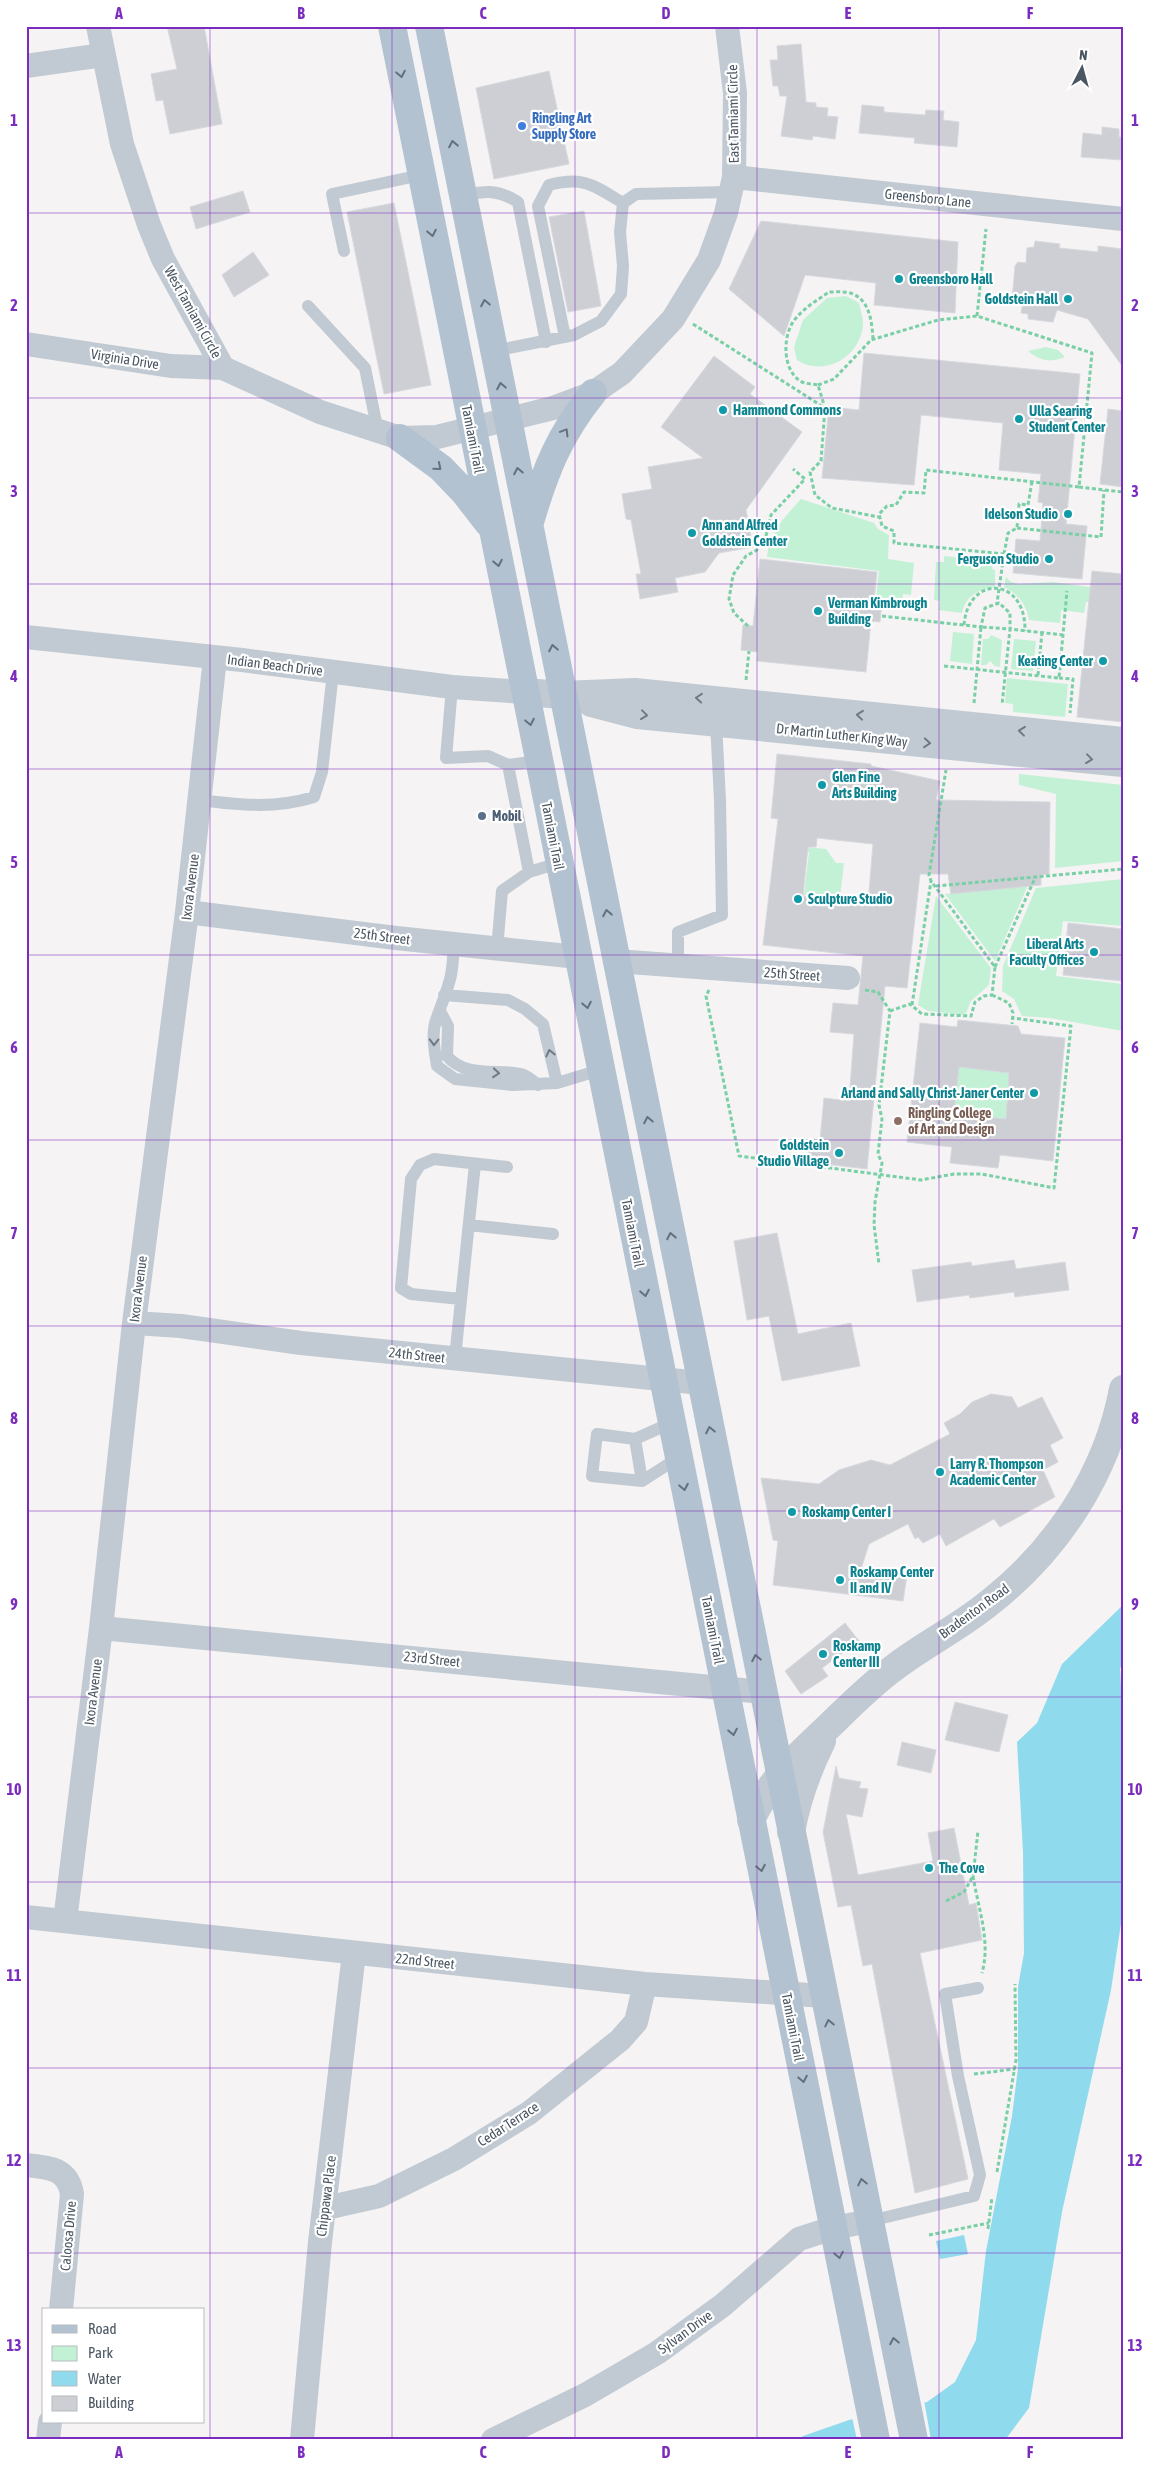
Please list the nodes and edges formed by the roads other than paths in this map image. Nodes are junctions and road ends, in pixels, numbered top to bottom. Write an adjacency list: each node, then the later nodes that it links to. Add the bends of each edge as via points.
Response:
1 (98, 26): 5 (street, West Tamiami Circle)
2 (392, 26): 7 (main road, Tamiami Trail, one-way to 7)
3 (430, 26): 9 (main road, one-way to 3)
4 (727, 26): 8 (street, East Tamiami Circle, via 735,93)
5 (103, 55): 6 (street); 18 (street, West Tamiami Circle, via 122,144 149,225 163,259)
6 (26, 66)
7 (421, 175): 12 (lane, via 332,194); 21 (main road, Tamiami Trail, one-way to 21)
8 (732, 184): 10 (lane, via 636,194); 11 (street, Greensboro Lane); 19 (street, East Tamiami Circle, via 726,213 709,260 676,314 638,359)
9 (463, 195): 15 (lane, via 502,192 518,202); 17 (main road, one-way to 9)
10 (623, 203): 14 (lane, via 620,232 622,294 601,321); 14 (lane, via 593,185 570,180 549,186 538,206)
11 (1123, 218)
12 (344, 251)
13 (308, 306): 22 (lane, via 365,368)
14 (566, 337): 15 (lane)
15 (546, 342): 17 (lane)
16 (26, 344): 18 (street, Virginia Drive, via 171,366)
17 (494, 351): 20 (main road, one-way to 17)
18 (223, 368): 22 (street, West Tamiami Circle, via 288,399)
19 (593, 393): 20 (street, East Tamiami Circle); 23 (main road, one-way to 19, via 555,448)
20 (508, 420): 21 (street, West Tamiami Circle); 23 (main road, one-way to 20)
21 (471, 429): 22 (street, West Tamiami Circle, via 437,437); 24 (main road, Tamiami Trail)
22 (389, 435): 24 (main road, one-way to 24, via 441,468)
23 (529, 526): 30 (main road, one-way to 23)
24 (491, 527): 29 (main road, Tamiami Trail, one-way to 29)
25 (26, 637): 26 (street, Indian Beach Drive)
26 (216, 658): 27 (street, Indian Beach Drive); 36 (street, Ixora Avenue)
27 (333, 672): 28 (street, Indian Beach Drive); 36 (lane, via 322,772 314,797 275,805)
28 (452, 687): 29 (street, Indian Beach Drive); 35 (lane, via 446,758 488,756)
29 (524, 692): 30 (street, Dr Martin Luther King Way); 33 (main road, Tamiami Trail, one-way to 33)
30 (562, 695): 31 (street, Dr Martin Luther King Way, one-way to 31, via 637,715); 32 (street, Dr Martin Luther King Way, one-way to 30, via 635,692); 43 (main road, one-way to 30)
31 (716, 723): 34 (street, Dr Martin Luther King Way, one-way to 34); 44 (lane, via 722,915 678,932)
32 (1123, 741)
33 (538, 761): 35 (lane); 38 (main road, Tamiami Trail)
34 (1123, 763)
35 (508, 765): 37 (lane)
36 (200, 800): 39 (street, Ixora Avenue)
37 (529, 872): 38 (lane); 41 (lane, via 502,891)
38 (561, 872): 42 (main road, Tamiami Trail); 43 (main road, via 591,932)
39 (187, 912): 40 (street, 25th Street); 55 (street, Ixora Avenue)
40 (454, 944): 41 (street, 25th Street); 46 (lane, via 451,977)
41 (497, 949): 42 (street, 25th Street)
42 (578, 957): 47 (main road, via 600,974); 48 (main road, Tamiami Trail, one-way to 48)
43 (616, 961): 44 (street, 25th Street); 47 (main road)
44 (678, 965): 45 (street, 25th Street)
45 (848, 978)
46 (444, 995): 49 (lane, one-way to 46, via 543,1024 525,1009 508,1000); 49 (lane, one-way to 49, via 435,1022 434,1047 437,1066 446,1075 455,1079 538,1085)
47 (630, 1031): 58 (main road, one-way to 47)
48 (600, 1070): 49 (lane); 57 (main road, Tamiami Trail, one-way to 57)
49 (556, 1083)
50 (475, 1164): 51 (lane); 52 (lane); 54 (lane, via 426,1162 414,1171 410,1188 401,1288 412,1294)
51 (507, 1168)
52 (469, 1225): 53 (lane); 54 (lane)
53 (554, 1234)
54 (461, 1299): 56 (lane)
55 (134, 1323): 56 (street, 24th Street); 64 (street, Ixora Avenue)
56 (455, 1358): 57 (street, 24th Street)
57 (662, 1379): 58 (street, 24th Street); 60 (main road, Tamiami Trail)
58 (701, 1383): 66 (main road, one-way to 58)
59 (1123, 1389): 67 (street, Bradenton Road, via 1100,1462 1083,1497 1045,1551 989,1604 893,1668)
60 (671, 1423): 61 (lane); 62 (main road, Tamiami Trail)
61 (635, 1440): 63 (lane); 63 (lane, via 597,1434 592,1476)
62 (678, 1458): 63 (lane); 65 (main road, Tamiami Trail, one-way to 65)
63 (642, 1480)
64 (101, 1628): 65 (street, 23rd Street); 72 (street, Ixora Avenue)
65 (724, 1688): 66 (street, 23rd Street); 69 (main road, Tamiami Trail, one-way to 69)
66 (763, 1692): 68 (main road)
67 (829, 1726): 68 (street, Bradenton Road); 70 (street, Bradenton Road, via 796,1801)
68 (779, 1774): 69 (street, Bradenton Road, via 761,1798); 70 (main road)
69 (751, 1820): 76 (main road, Tamiami Trail, one-way to 76)
70 (791, 1834): 77 (main road)
71 (26, 1917): 72 (street, 22nd Street)
72 (65, 1921): 73 (street, 22nd Street)
73 (354, 1953): 74 (street, 22nd Street); 79 (street, Chippawa Place)
74 (645, 1984): 76 (street, 22nd Street); 79 (street, Cedar Terrace, via 636,2022 620,2040 529,2112 454,2159 379,2196)
75 (978, 1988): 80 (lane, via 945,1994 958,2076 980,2175 974,2196)
76 (786, 1993): 77 (street, 22nd Street); 81 (main road, Tamiami Trail, one-way to 81)
77 (824, 1996): 80 (main road, one-way to 77)
78 (26, 2165): 82 (street, Caloosa Drive, via 52,2168 71,2184)
79 (326, 2208): 85 (street, Chippawa Place)
80 (870, 2221): 81 (street, Sylvan Drive); 88 (main road, one-way to 80)
81 (833, 2228): 86 (street, Sylvan Drive, via 799,2239 723,2305 657,2353 585,2396); 87 (main road, Tamiami Trail, one-way to 87)
82 (61, 2308)
83 (50, 2424): 84 (street)
84 (48, 2440)
85 (302, 2440)
86 (494, 2440)
87 (876, 2440)
88 (914, 2440)

